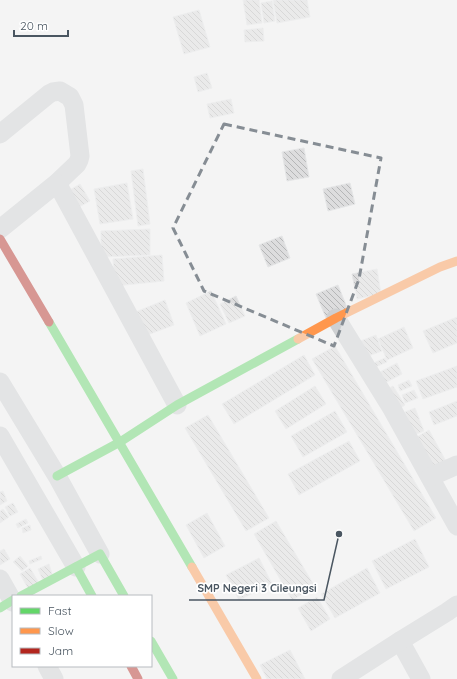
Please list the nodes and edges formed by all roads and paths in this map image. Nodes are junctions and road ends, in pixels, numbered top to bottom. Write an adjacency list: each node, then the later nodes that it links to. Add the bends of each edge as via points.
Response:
1 (0, 134): 2 (street, via 49,94 60,91 70,97 74,106 80,158)
2 (57, 184): 3 (street); 8 (street)
3 (0, 229)
4 (0, 239): 10 (street)
5 (457, 261): 6 (street)
6 (336, 318): 8 (street); 13 (street, via 391,407)
7 (0, 382): 12 (street)
8 (177, 405): 10 (street)
9 (0, 436): 16 (street)
10 (120, 442): 12 (street); 30 (street)
11 (457, 465): 13 (street)
12 (57, 476): 15 (street)
13 (430, 477): 14 (street)
14 (457, 526)
15 (100, 554): 16 (street); 20 (street)
16 (76, 567): 18 (street); 19 (street)
17 (0, 579): 21 (street)
18 (23, 595)
19 (91, 595)
20 (123, 595)
21 (12, 601)
22 (457, 605): 23 (street)
23 (400, 641): 31 (street); 32 (street)
24 (152, 643): 29 (street)
25 (48, 667): 27 (street)
26 (132, 667): 28 (street)
27 (54, 679)
28 (138, 679)
29 (173, 679)
30 (257, 679)
31 (341, 679)
32 (420, 679)

